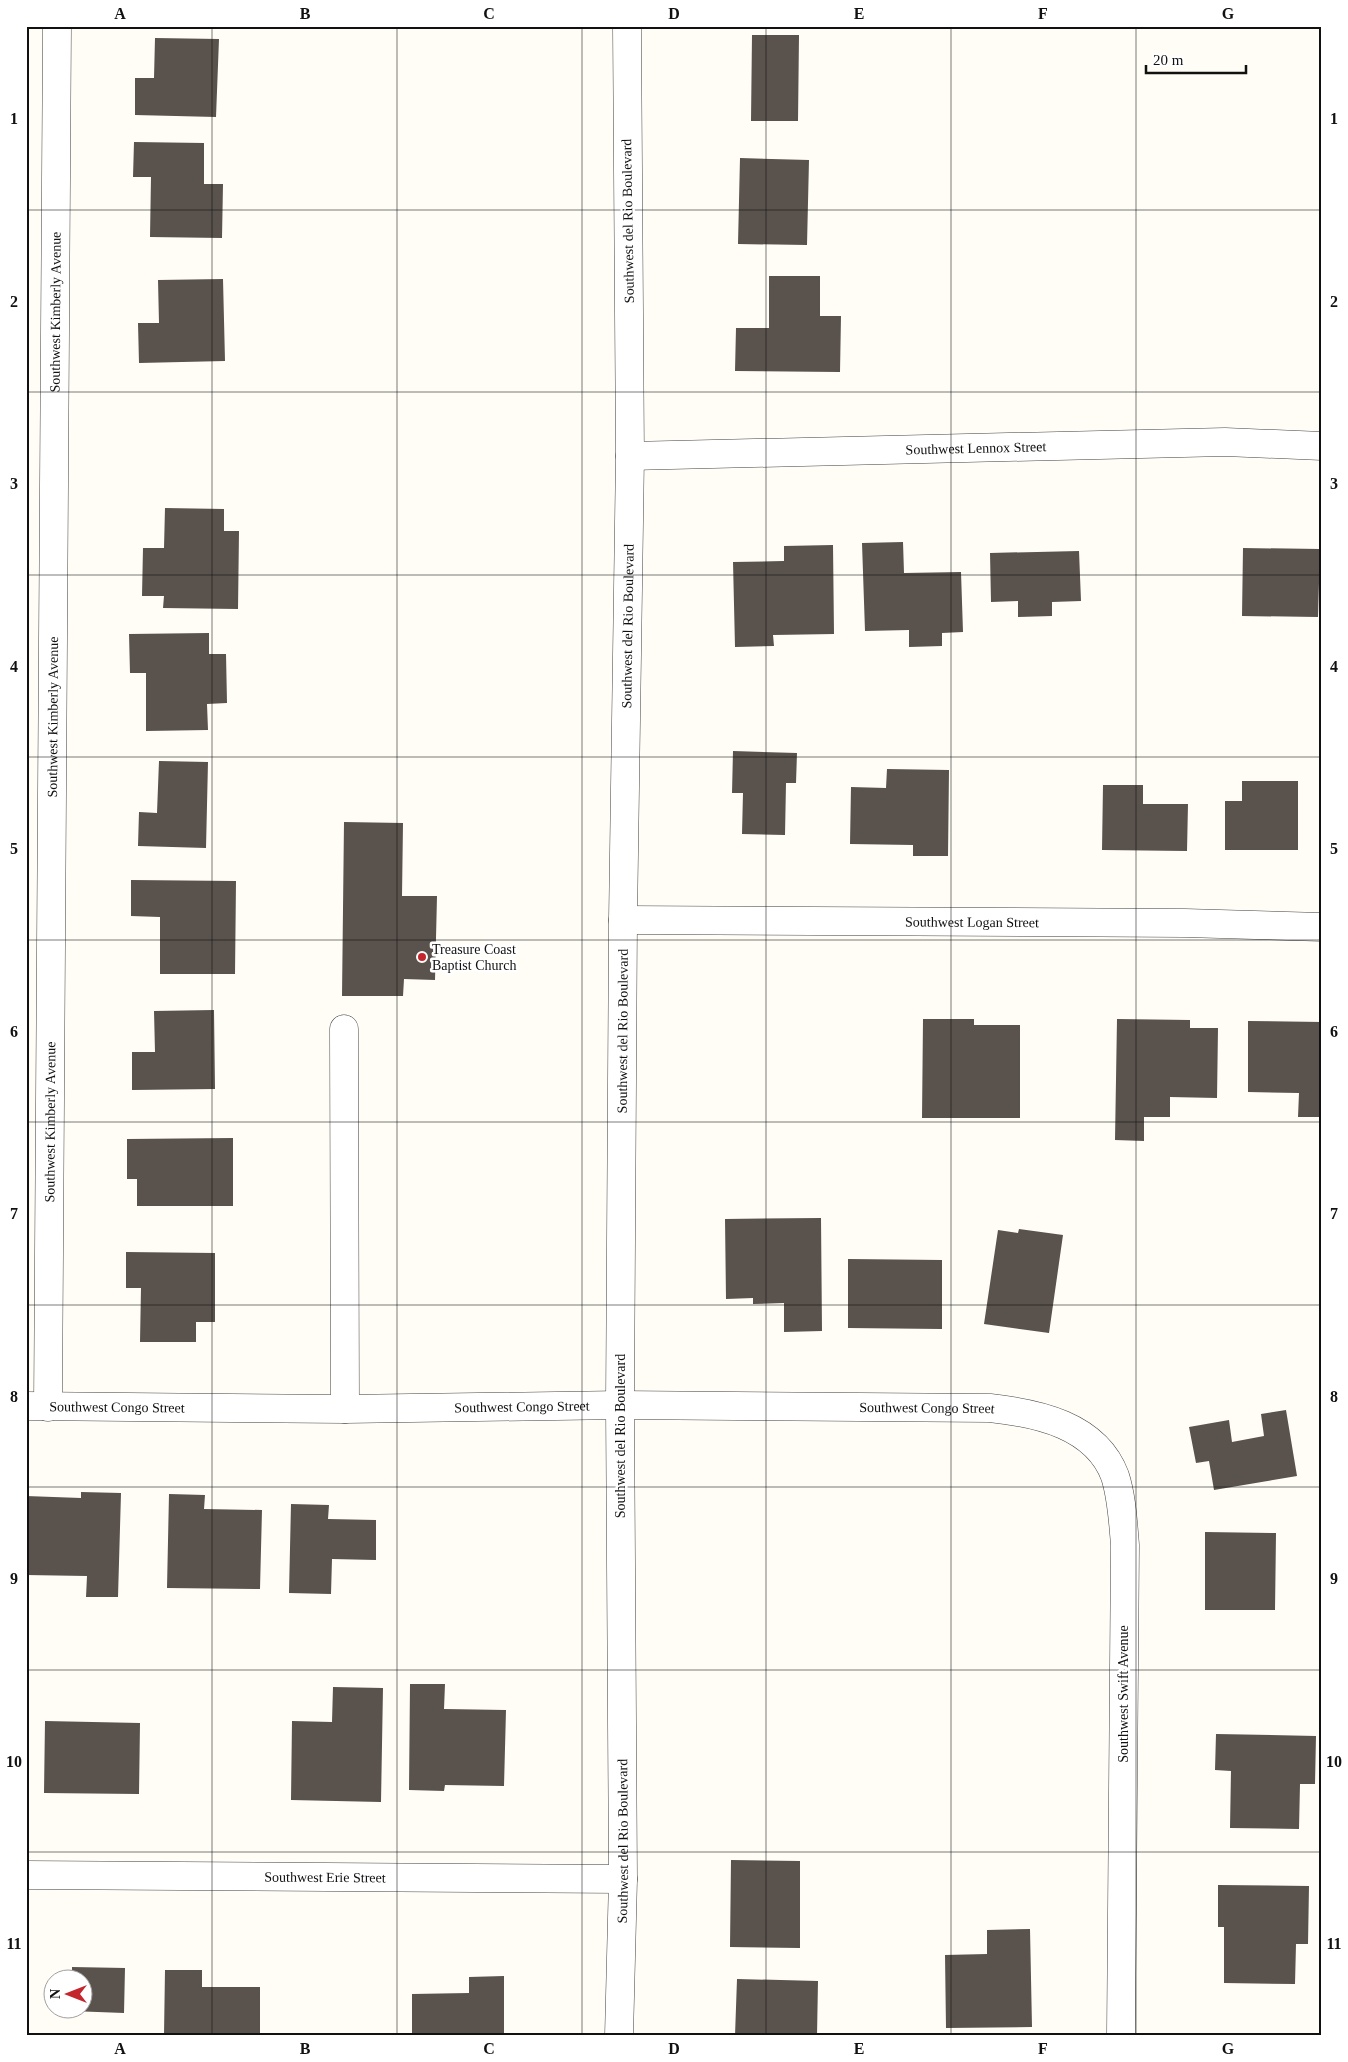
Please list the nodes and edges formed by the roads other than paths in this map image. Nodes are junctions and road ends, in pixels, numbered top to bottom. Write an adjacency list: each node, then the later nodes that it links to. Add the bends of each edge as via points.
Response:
1 (57, 26): 9 (street, Southwest Kimberly Avenue)
2 (627, 26): 4 (street, Southwest del Rio Boulevard)
3 (1322, 446): 4 (street, Southwest Lennox Street, via 1216,442)
4 (630, 456): 5 (street, Southwest del Rio Boulevard)
5 (623, 920): 6 (street, Southwest Logan Street, via 1185,923); 8 (street, Southwest del Rio Boulevard)
6 (1322, 927)
7 (344, 1029): 10 (street)
8 (620, 1405): 10 (street, Southwest Congo Street); 11 (street, Southwest Congo Street, via 990,1408); 13 (street, Southwest del Rio Boulevard)
9 (37, 1407): 10 (street, Southwest Congo Street)
10 (345, 1409)
11 (1018, 1411): 15 (street, Southwest Swift Avenue, via 1066,1426 1102,1452 1114,1475 1121,1504 1125,1544)
12 (26, 1875): 13 (street, Southwest Erie Street)
13 (623, 1878): 14 (street, Southwest del Rio Boulevard)
14 (619, 2036)
15 (1121, 2036)

